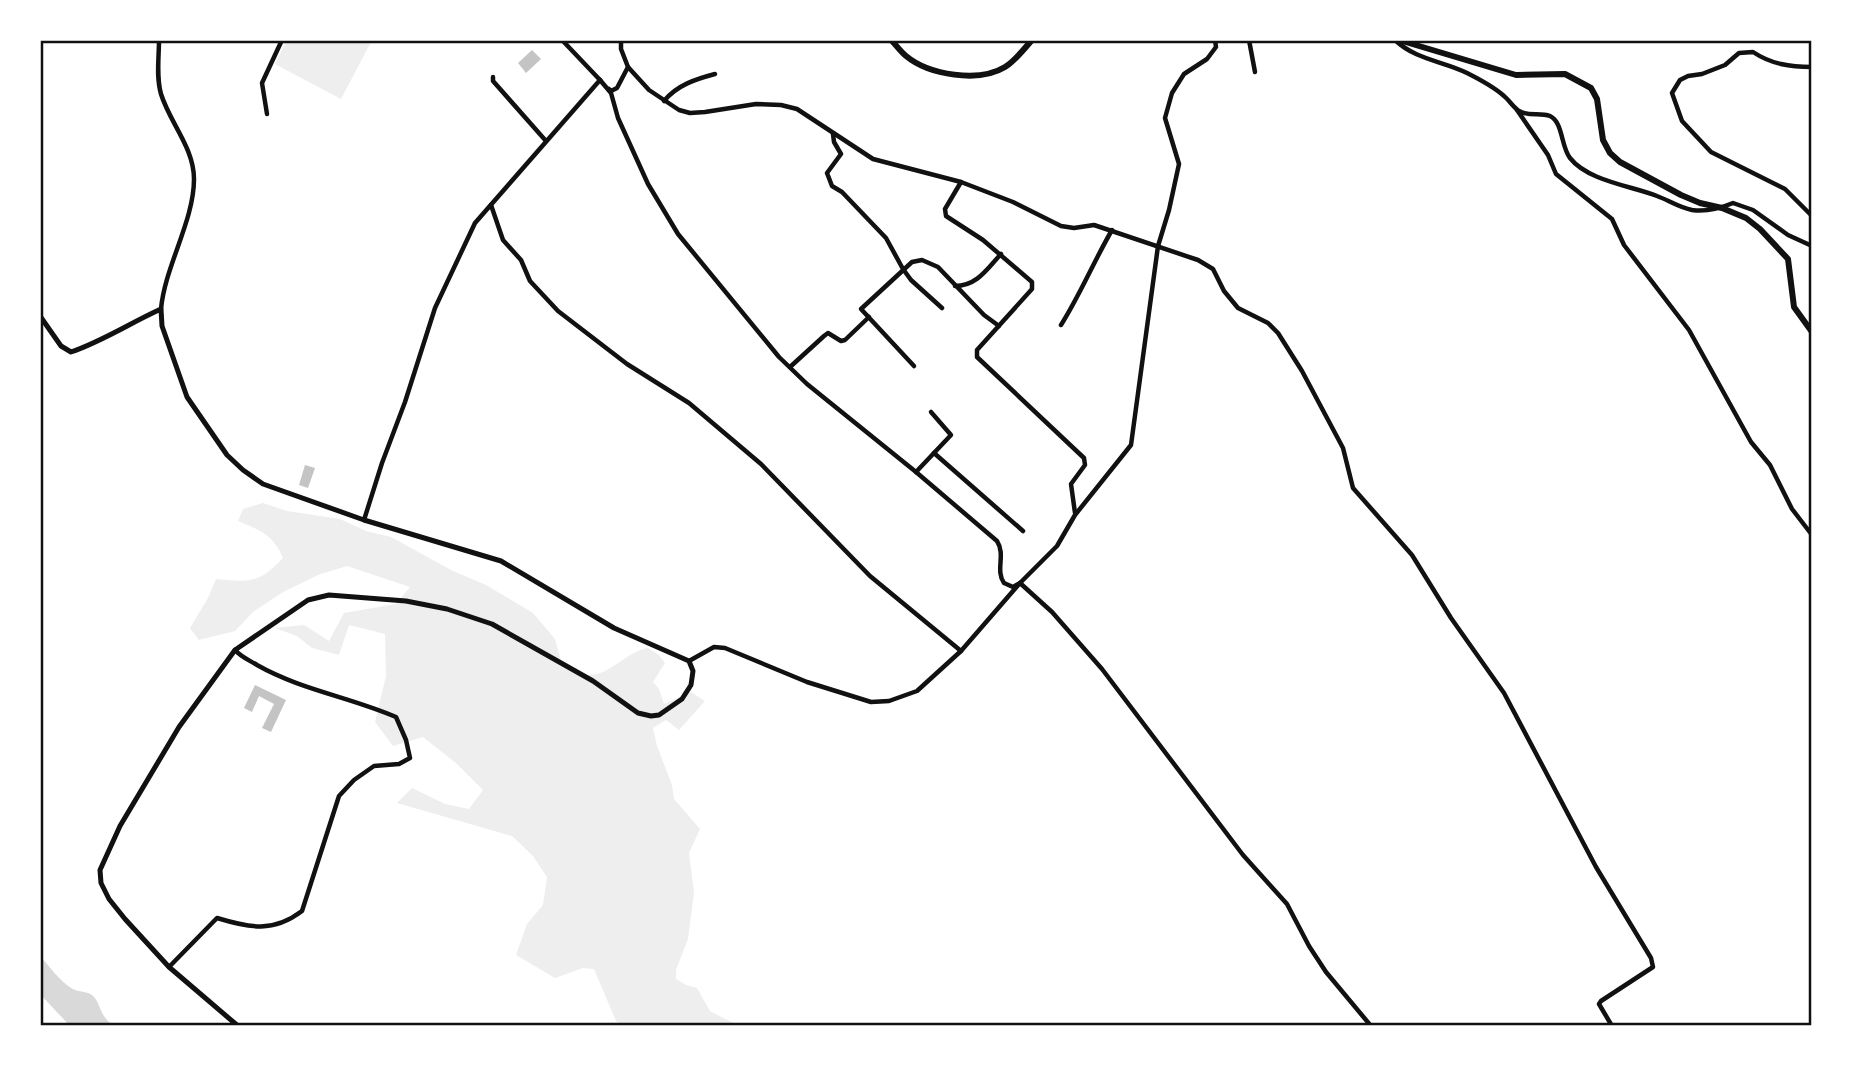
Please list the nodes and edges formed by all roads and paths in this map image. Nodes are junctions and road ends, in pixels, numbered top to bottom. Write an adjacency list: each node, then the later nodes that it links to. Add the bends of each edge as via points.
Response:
1 (159, 40): 32 (street, via 161,95 184,142 194,178)
2 (282, 40): 18 (street, via 262,83)
3 (562, 40): 15 (street)
4 (621, 40): 10 (street)
5 (891, 40): 6 (main road, via 907,57 927,68 964,76 1005,67)
6 (1032, 40)
7 (1215, 40): 26 (street, via 1216,47 1207,59 1185,74 1171,93 1165,118 1179,164)
8 (1249, 40): 12 (street)
9 (1397, 40): 17 (street, via 1406,50 1469,74 1503,95); 23 (main road, via 1496,71 1522,76 1565,74 1579,80 1597,99 1603,140 1610,153 1633,171 1681,195)
10 (628, 66): 15 (street, via 617,88 611,91); 16 (street)
11 (1812, 67): 24 (street, via 1783,65 1753,52 1739,53 1725,65 1680,80 1672,93 1682,121 1711,152 1784,189)
12 (1255, 72)
13 (715, 74): 16 (street, via 690,81)
14 (493, 77): 20 (street)
15 (600, 80): 20 (street); 39 (street, via 611,93 648,184 678,233)
16 (664, 101): 19 (street, via 690,113 781,105 797,109)
17 (1517, 110): 23 (street, via 1557,122 1562,145 1583,169 1690,210); 46 (street, via 1556,174 1612,219 1624,245 1689,330 1751,442)
18 (267, 114)
19 (833, 134): 21 (street, via 873,159); 29 (street, via 841,153 827,173 832,186 886,238)
20 (546, 141): 22 (street)
21 (961, 182): 25 (street, via 1061,226 1094,225); 28 (street, via 944,213)
22 (491, 205): 44 (street, via 475,223 435,307); 49 (street, via 503,240 521,260 530,281 558,311 627,364 689,403 761,464 870,576)
23 (1722, 208): 27 (street, via 1733,203 1753,210); 37 (main road, via 1746,218 1788,259 1794,307)
24 (1812, 216)
25 (1112, 230): 26 (street); 35 (street)
26 (1158, 246): 43 (street, via 1131,445); 54 (street, via 1213,269 1238,308 1278,333 1343,448 1353,488 1412,555 1504,693 1575,829 1654,964 1601,1001)
27 (1812, 246)
28 (1001, 254): 30 (street, via 979,280); 36 (street, via 1032,282 1032,289)
29 (902, 270): 30 (street, via 912,262 930,262); 31 (street); 34 (street, via 861,309)
30 (954, 286): 36 (street)
31 (942, 307)
32 (161, 309): 33 (street, via 96,344 71,352 61,346); 44 (street, via 162,326 187,397 228,455 263,484)
33 (40, 316)
34 (869, 317): 38 (street); 39 (street, via 845,340 828,333)
35 (1061, 325)
36 (999, 326): 43 (street, via 977,357 1084,458 1085,465 1071,484)
37 (1812, 332)
38 (915, 366)
39 (790, 367): 42 (street)
40 (931, 412): 41 (street, via 951,435)
41 (934, 453): 42 (street); 45 (street)
42 (916, 472): 47 (street, via 997,541 1002,551 999,574 1013,587)
43 (1075, 515): 47 (street, via 1057,546)
44 (364, 520): 50 (street, via 501,561 614,628)
45 (1023, 531)
46 (1812, 535)
47 (1020, 583): 49 (street); 53 (street, via 1102,668 1213,818 1287,904 1326,972)
48 (234, 650): 50 (street, via 308,600 329,595 406,601 492,624 593,681 638,713 651,716 682,699 691,685); 51 (street, via 179,727 120,826 100,870 109,899); 51 (street, via 274,674 396,717 410,758 374,766 339,796 302,911 290,920 247,928 217,918)
49 (961, 651): 50 (street, via 917,691 870,702 788,676 725,648 714,647)
50 (690, 661)
51 (169, 967): 52 (street)
52 (238, 1026)
53 (1371, 1026)
54 (1612, 1026)

